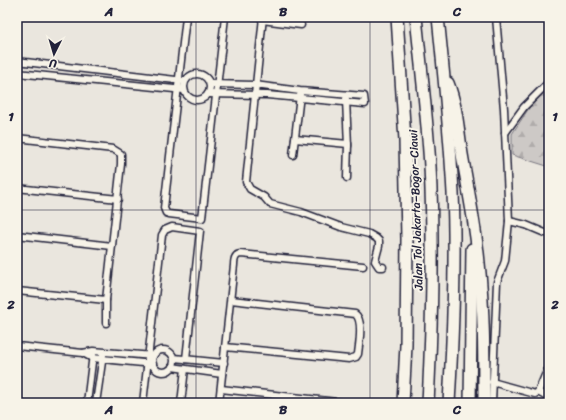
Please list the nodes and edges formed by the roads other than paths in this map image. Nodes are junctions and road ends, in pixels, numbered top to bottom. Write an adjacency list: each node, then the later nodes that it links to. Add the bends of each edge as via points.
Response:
1 (186, 17): 12 (street)
2 (225, 17): 15 (street)
3 (397, 17): 72 (highway, via 405,140 407,238)
4 (416, 17): 73 (highway, Jalan Tol Jakarta–Bogor–Ciawi, via 430,165 432,316)
5 (438, 17): 10 (highway)
6 (496, 17): 24 (street)
7 (262, 19): 8 (street); 16 (street)
8 (301, 25)
9 (17, 61): 12 (street)
10 (444, 72): 32 (highway, via 454,98 462,159); 74 (highway, via 453,194 454,277)
11 (17, 73): 17 (street)
12 (181, 81): 14 (street, via 198,73 206,77); 17 (street)
13 (549, 82): 24 (street, via 524,107)
14 (210, 84): 15 (street); 18 (street)
15 (217, 85): 16 (street); 20 (street)
16 (255, 85): 19 (street); 21 (street)
17 (180, 90): 18 (street, via 194,100); 20 (street, via 164,208 166,213 174,215 202,218)
18 (208, 94): 20 (street)
19 (254, 94): 20 (street); 21 (street); 38 (street, via 247,186 270,204 376,238 379,246 375,261 379,267)
20 (216, 95)
21 (300, 95): 22 (street); 23 (street); 26 (street)
22 (346, 96): 23 (street); 23 (street, via 364,96 365,104)
23 (346, 103): 27 (street)
24 (505, 134): 33 (street)
25 (17, 138): 31 (street, via 113,149 118,152 122,158)
26 (295, 139): 27 (street); 28 (street)
27 (348, 144): 29 (street)
28 (293, 154)
29 (348, 178)
30 (17, 188): 31 (street)
31 (118, 199): 36 (street)
32 (472, 207): 75 (highway); 76 (highway, via 479,263)
33 (509, 221): 34 (street); 59 (street, via 505,261 497,282)
34 (549, 233)
35 (17, 235): 36 (street)
36 (112, 246): 40 (street)
37 (363, 266): 41 (street, via 238,254 234,260)
38 (383, 267)
39 (17, 291): 40 (street)
40 (106, 300): 42 (street)
41 (231, 300): 44 (street); 44 (street, via 355,314 360,323 358,354 349,359)
42 (106, 322)
43 (17, 346): 47 (street)
44 (226, 347): 53 (street)
45 (93, 351): 46 (street); 47 (street); 49 (street)
46 (103, 351): 48 (street); 51 (street)
47 (83, 353): 49 (street)
48 (151, 356): 50 (street, via 161,350 167,350); 52 (street, via 162,235 165,230 172,227 200,231); 54 (street)
49 (92, 358): 51 (street); 66 (street)
50 (174, 358): 52 (street); 56 (street)
51 (103, 359): 54 (street); 67 (street)
52 (186, 359): 53 (street)
53 (224, 363): 58 (street)
54 (150, 364): 56 (street, via 161,372); 68 (street)
55 (549, 366): 61 (street)
56 (172, 367): 57 (street)
57 (185, 369): 58 (street); 69 (street)
58 (222, 374): 60 (street)
59 (492, 382): 61 (street, via 533,394); 77 (street)
60 (221, 389): 63 (street); 70 (street)
61 (538, 392): 62 (street)
62 (549, 398)
63 (312, 401): 71 (street)
64 (17, 402): 65 (street)
65 (21, 403)
66 (87, 403)
67 (96, 403)
68 (143, 403)
69 (181, 403)
70 (219, 403)
71 (346, 403)
72 (403, 403)
73 (428, 403)
74 (449, 403)
75 (470, 403)
76 (484, 403)
77 (492, 403)

